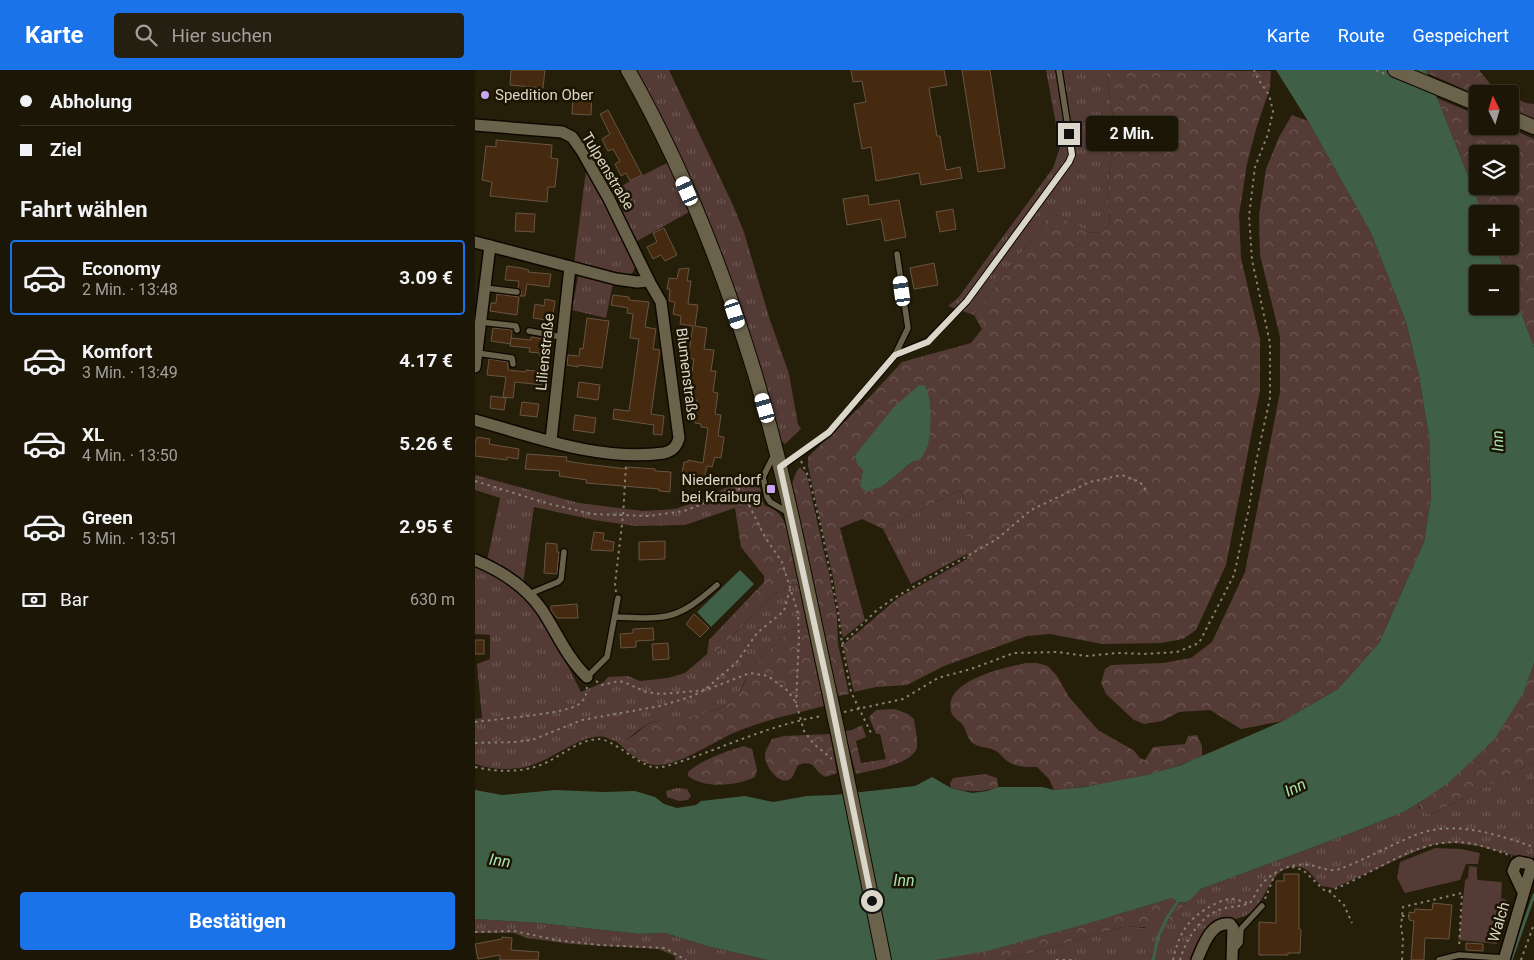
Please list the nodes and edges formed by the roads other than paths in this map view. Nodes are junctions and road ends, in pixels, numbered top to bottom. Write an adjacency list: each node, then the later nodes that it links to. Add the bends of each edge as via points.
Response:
1 (628, 70): 23 (main road, via 700,220 744,339)
2 (1059, 70): 18 (lane, via 1072,155 1069,162 967,301 928,342)
3 (1395, 70): 4 (main road)
4 (1469, 101)
5 (475, 125): 10 (street, Tulpenstraße, via 561,132 572,137 609,199)
6 (475, 242): 7 (street)
7 (490, 246): 9 (street); 11 (street)
8 (897, 254): 18 (lane, via 908,328)
9 (570, 267): 10 (street, via 628,282); 16 (street, Lilienstraße)
10 (649, 281): 22 (street, Blumenstraße, via 664,312 679,438 677,444 670,452 627,455)
11 (485, 288): 12 (lane); 13 (street)
12 (517, 292)
13 (480, 322): 14 (lane, via 516,326); 17 (street)
14 (517, 330)
15 (529, 331): 16 (lane)
16 (562, 337): 22 (street, Lilienstraße)
17 (477, 353): 19 (lane, via 512,358); 20 (street)
18 (895, 355): 24 (lane, via 829,432)
19 (513, 364)
20 (475, 366)
21 (475, 420): 22 (street, Blumenstraße)
22 (551, 440)
23 (776, 451): 24 (main road); 25 (lane, via 763,478 767,497)
24 (780, 467): 25 (main road)
25 (791, 514): 37 (main road, bridge, via 839,738 838,762)
26 (564, 552): 29 (lane, via 561,579)
27 (475, 560): 29 (street, via 501,573)
28 (717, 585): 31 (lane, via 695,604 667,617)
29 (529, 594): 32 (street, via 578,669)
30 (617, 595): 31 (lane)
31 (615, 617): 32 (lane, via 607,657)
32 (587, 677)
33 (1519, 862): 36 (street, Walch, via 1529,864 1531,868)
34 (1262, 906): 35 (lane, via 1241,930 1240,943)
35 (1232, 956): 38 (street, via 1233,928 1226,924 1215,928)
36 (1504, 959): 39 (lane, via 1459,955)
37 (884, 960)
38 (1197, 960)
39 (1439, 960)

